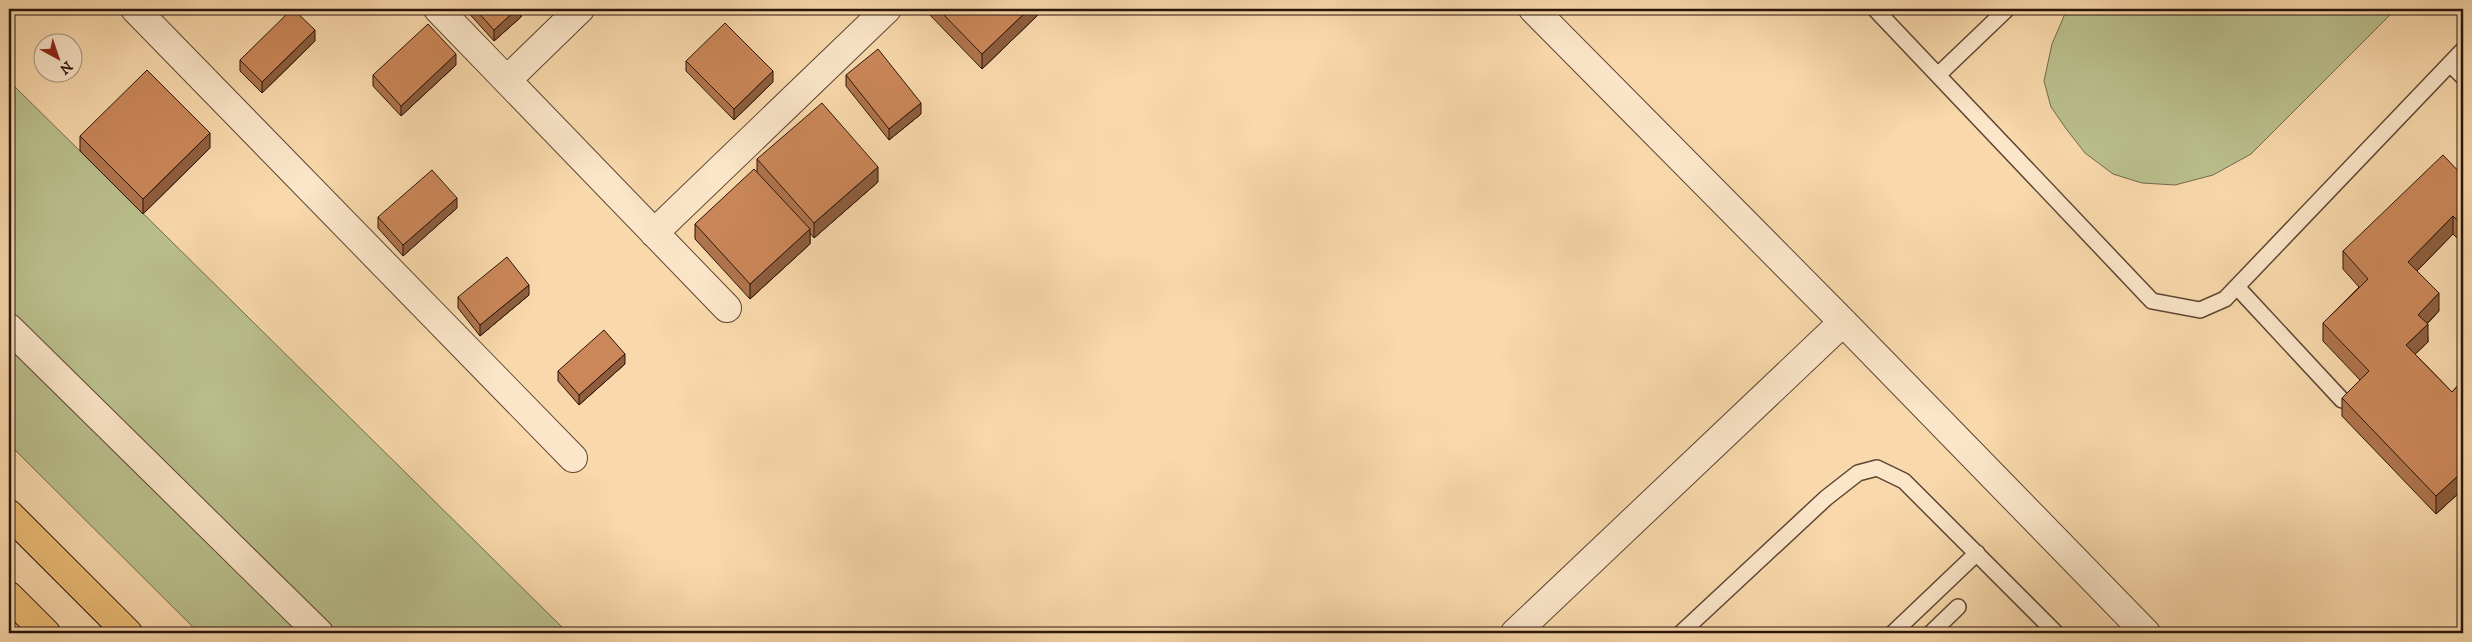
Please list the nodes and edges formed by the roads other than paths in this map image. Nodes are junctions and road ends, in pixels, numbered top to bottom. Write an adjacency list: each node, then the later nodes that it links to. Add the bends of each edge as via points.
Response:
1 (135, 9): 19 (street)
2 (438, 9): 12 (street)
3 (580, 9): 12 (street)
4 (887, 9): 13 (street)
5 (1533, 9): 16 (street)
6 (1875, 9): 10 (lane)
7 (2007, 9): 10 (lane)
8 (2463, 50): 9 (lane)
9 (2450, 64): 11 (lane); 14 (lane)
10 (1938, 75): 14 (lane, via 2152,301 2200,310 2225,299)
11 (2463, 77)
12 (507, 80): 13 (street)
13 (654, 233): 15 (street)
14 (2237, 287): 18 (lane)
15 (727, 308)
16 (1843, 322): 27 (street); 32 (street)
17 (9, 328): 26 (street)
18 (2342, 400)
19 (573, 458)
20 (9, 514): 25 (highway)
21 (1977, 553): 28 (lane, via 1904,481 1877,468 1858,473 1826,498); 29 (lane); 31 (lane)
22 (9, 596): 24 (highway)
23 (1958, 607): 30 (lane)
24 (46, 633)
25 (128, 633)
26 (319, 633)
27 (1514, 633)
28 (1681, 633)
29 (1893, 633)
30 (1931, 633)
31 (2056, 633)
32 (2146, 633)

